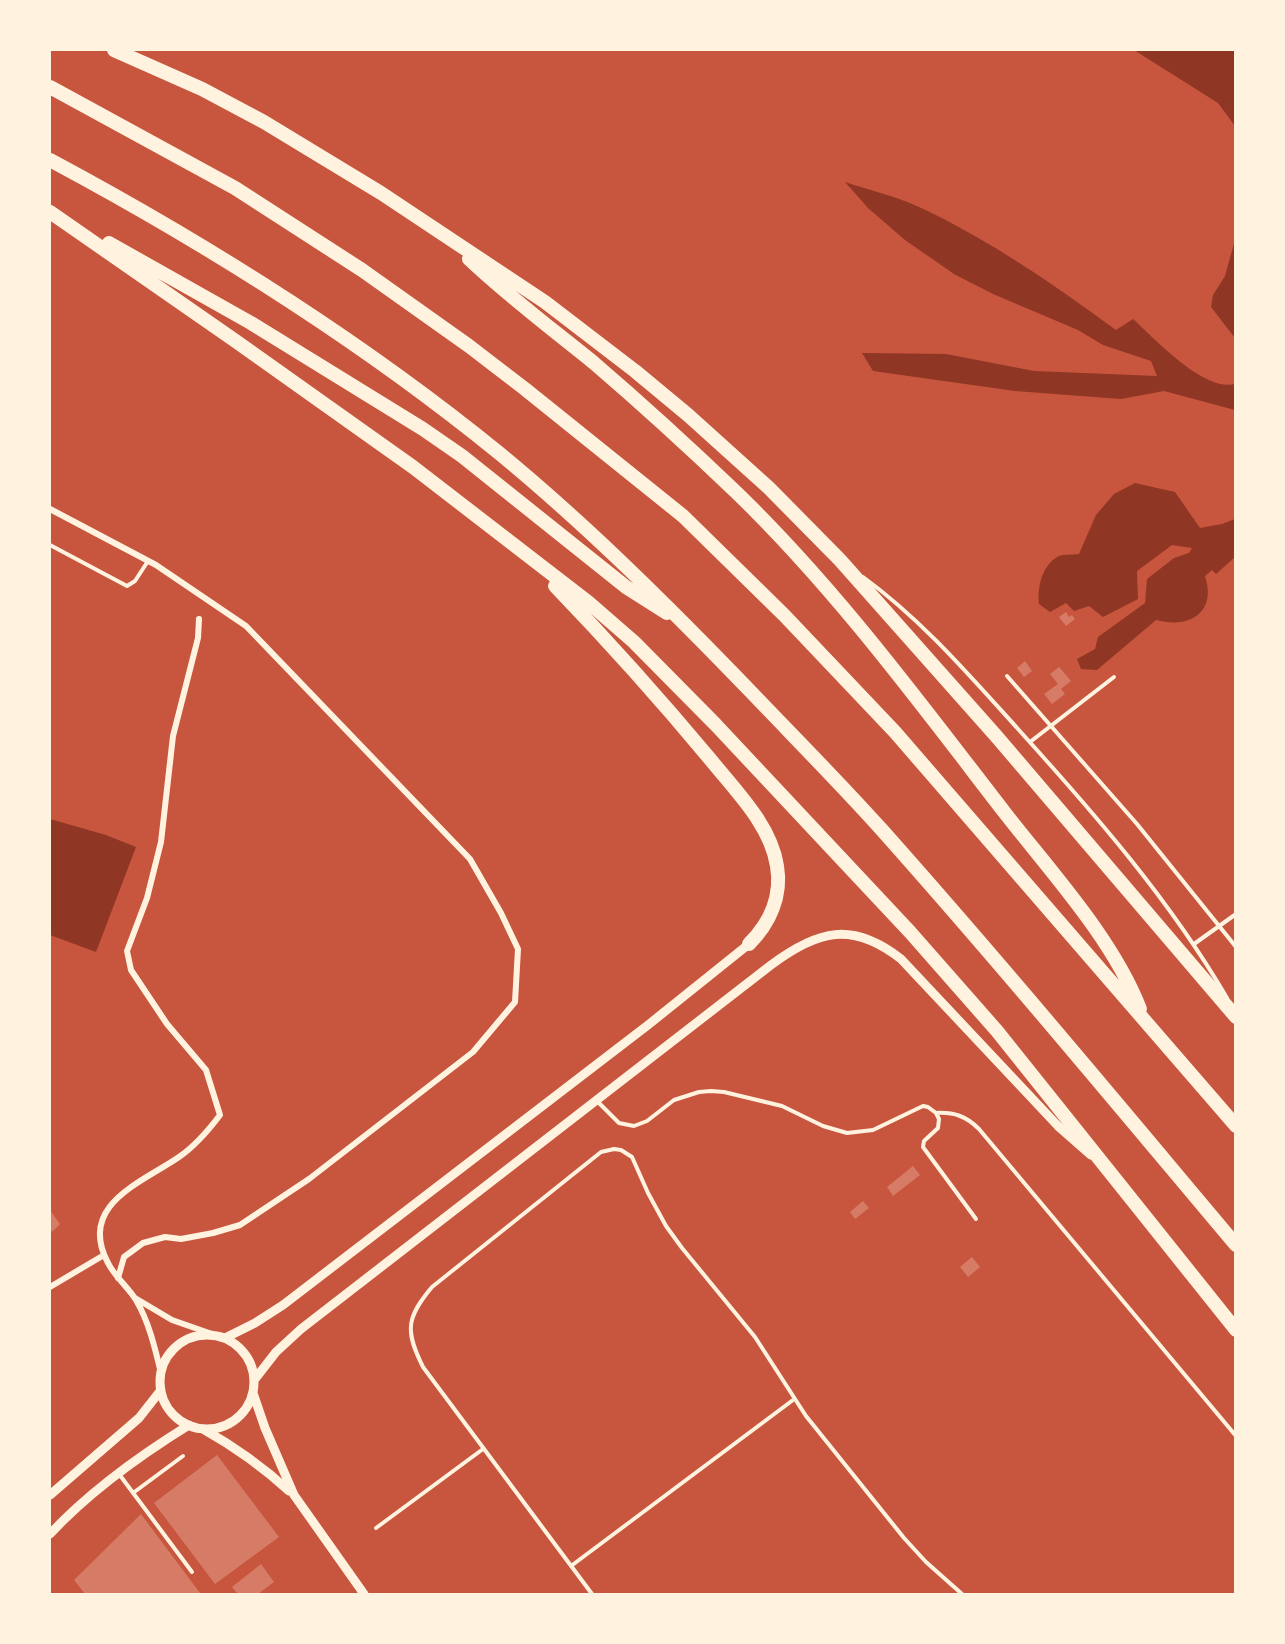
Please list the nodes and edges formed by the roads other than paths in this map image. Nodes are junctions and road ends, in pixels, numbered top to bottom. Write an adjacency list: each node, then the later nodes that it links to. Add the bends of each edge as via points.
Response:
1 (114, 50): 5 (highway, via 264,122 381,193)
2 (50, 87): 24 (highway, via 235,188 362,270 525,389 683,516 753,583 895,732)
3 (50, 159): 12 (highway, via 201,244 387,369 500,454)
4 (50, 211): 8 (highway, via 404,461); 12 (highway, via 251,323 423,429 626,587)
5 (442, 236): 9 (highway, via 544,302 635,371 769,488); 24 (highway, via 641,404 739,495 848,612 1092,925 1126,977)
6 (50, 509): 10 (street)
7 (50, 545): 10 (lane, via 127,586)
8 (526, 556): 19 (highway, via 661,700 765,832 777,865 777,891 767,923); 28 (highway, via 634,642 716,725 910,932 997,1031)
9 (840, 560): 16 (lane, via 889,596 940,643); 23 (highway)
10 (148, 561): 32 (street, via 246,626 446,833 470,859 518,949 515,1002 473,1052 309,1179 240,1225 181,1239 165,1237 143,1243 124,1257)
11 (199, 619): 31 (street, via 194,659 173,736 161,842 147,898 127,951 131,970 167,1024 206,1070 220,1115 204,1136 180,1156 115,1198 99,1227)
12 (686, 624): 30 (highway, via 880,828)
13 (1007, 676): 15 (lane)
14 (1114, 677): 15 (lane)
15 (1051, 726): 16 (lane); 18 (lane)
16 (1030, 742): 20 (lane, via 1151,886)
17 (1236, 914): 18 (lane)
18 (1219, 926): 20 (lane); 21 (lane)
19 (749, 944): 37 (street, via 283,1305)
20 (1194, 944): 22 (lane)
21 (1236, 947)
22 (1236, 1011)
23 (1236, 1017)
24 (1144, 1020): 27 (highway)
25 (597, 1100): 26 (lane, via 619,1123 634,1126 674,1100 711,1091 775,1104 848,1133 873,1130 923,1106); 28 (street, via 790,951 819,937 846,935 872,941 901,959 1058,1126); 39 (street, via 301,1329 276,1352)
26 (936, 1113): 29 (lane, via 938,1128 923,1147); 45 (lane, via 960,1114 971,1120)
27 (1236, 1126)
28 (1103, 1164): 35 (highway)
29 (976, 1219)
30 (1236, 1245)
31 (104, 1255): 32 (street); 33 (street)
32 (117, 1278): 34 (street)
33 (50, 1287)
34 (135, 1298): 36 (street, via 172,1320); 38 (street)
35 (1236, 1330)
36 (212, 1334): 37 (street); 38 (street, via 195,1336 179,1344 167,1356)
37 (225, 1338): 39 (street, via 240,1347)
38 (161, 1373): 40 (street)
39 (255, 1380): 41 (street)
40 (161, 1390): 43 (street, via 166,1405); 50 (street, via 139,1418)
41 (254, 1393): 44 (street, via 240,1416 228,1424); 51 (street)
42 (793, 1400): 46 (lane, via 755,1337 666,1226 632,1157 621,1150 607,1150 432,1287 416,1306 411,1324 412,1345 423,1367); 54 (lane); 58 (lane, via 904,1538)
43 (189, 1425): 44 (street); 48 (street)
44 (201, 1428): 51 (street, via 266,1469)
45 (1236, 1436)
46 (483, 1449): 52 (lane); 54 (lane)
47 (183, 1456): 49 (lane)
48 (118, 1473): 49 (lane); 53 (street)
49 (133, 1493): 55 (lane)
50 (50, 1495)
51 (294, 1495): 56 (street)
52 (376, 1527)
53 (50, 1534)
54 (571, 1566): 57 (lane)
55 (192, 1572)
56 (364, 1594)
57 (592, 1594)
58 (962, 1594)

